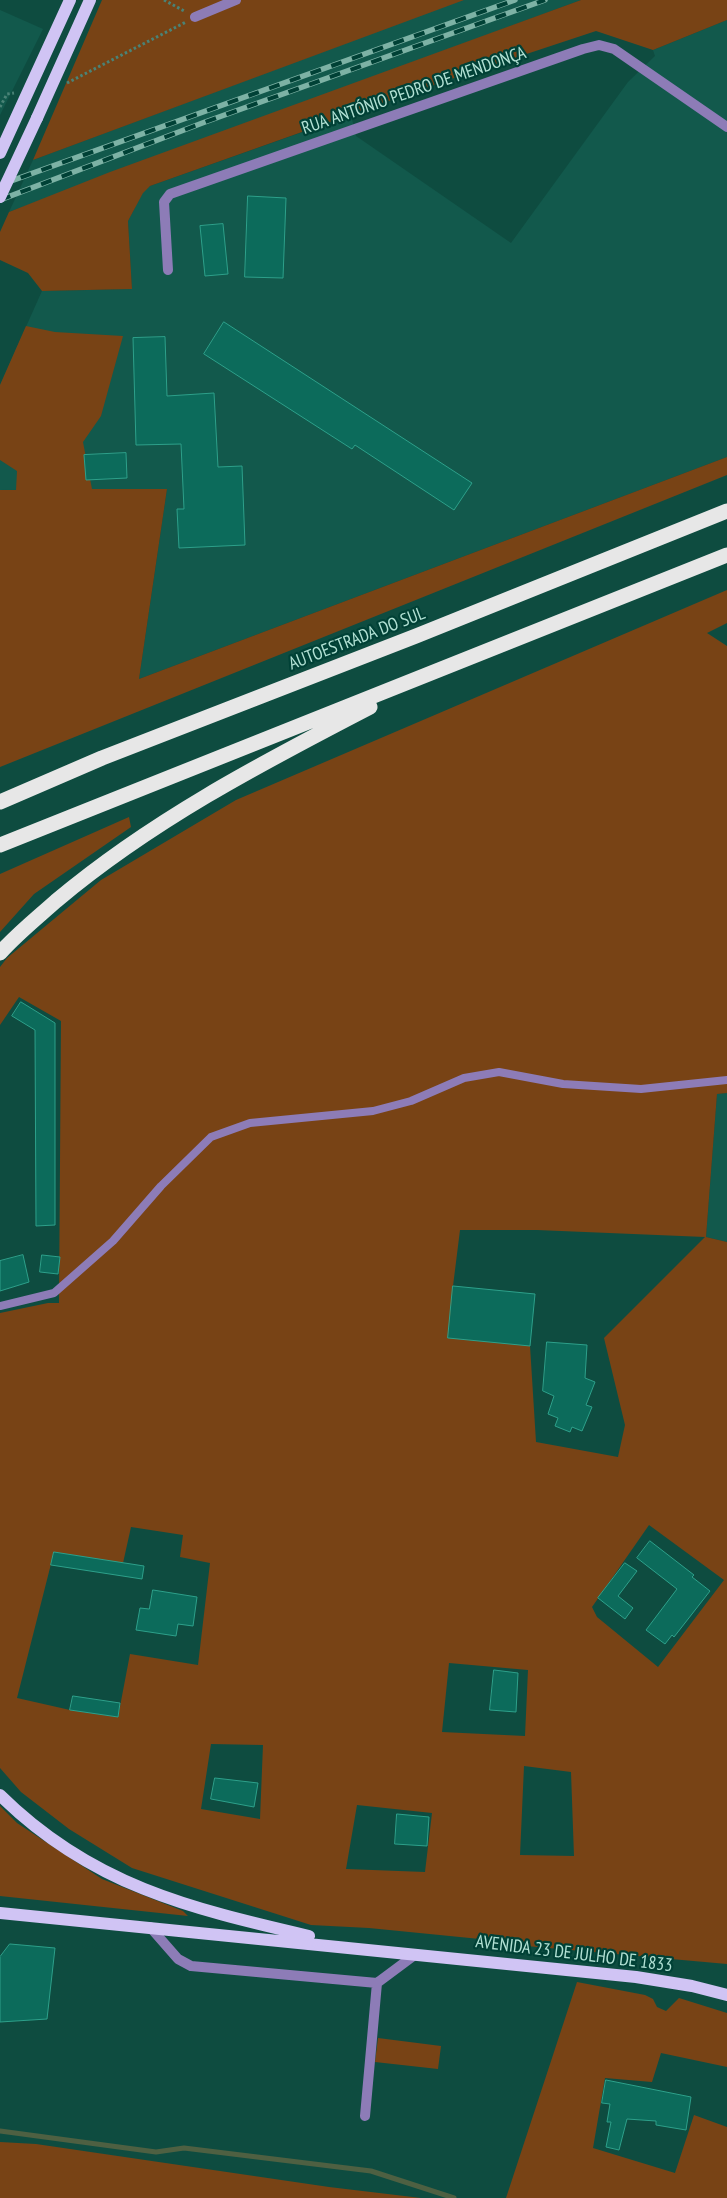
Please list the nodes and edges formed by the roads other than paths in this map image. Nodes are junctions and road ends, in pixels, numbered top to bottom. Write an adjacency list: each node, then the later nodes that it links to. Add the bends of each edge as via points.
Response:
1 (70, 0): 6 (main road)
2 (90, 0): 7 (main road, bridge)
3 (236, 0): 4 (street)
4 (195, 17)
5 (727, 128): 8 (street, RUA ANTÓNIO PEDRO DE MENDONÇA, via 614,49 599,45 583,48 170,194 164,202)
6 (0, 153)
7 (0, 197)
8 (168, 270)
9 (727, 511): 12 (highway, AUTOESTRADA DO SUL, via 102,758)
10 (727, 555): 11 (highway)
11 (440, 671): 13 (highway); 14 (highway, via 261,764 186,808 111,858 34,920)
12 (0, 802)
13 (0, 845)
14 (0, 953)
15 (727, 1080): 16 (lane, via 641,1089 563,1084 499,1072 464,1078 411,1101 373,1111 250,1123 211,1137 161,1186 113,1241 54,1293)
16 (0, 1306)
17 (0, 1796): 20 (main road, via 56,1843 131,1886 210,1912)
18 (0, 1913): 19 (main road, AVENIDA 23 DE JULHO DE 1833)
19 (150, 1927): 20 (main road, AVENIDA 23 DE JULHO DE 1833); 22 (street, via 178,1960 191,1966)
20 (337, 1946): 21 (main road, AVENIDA 23 DE JULHO DE 1833)
21 (416, 1954): 22 (street); 23 (main road, AVENIDA 23 DE JULHO DE 1833, via 636,1977)
22 (377, 1983): 24 (street)
23 (727, 1994)
24 (365, 2116)

